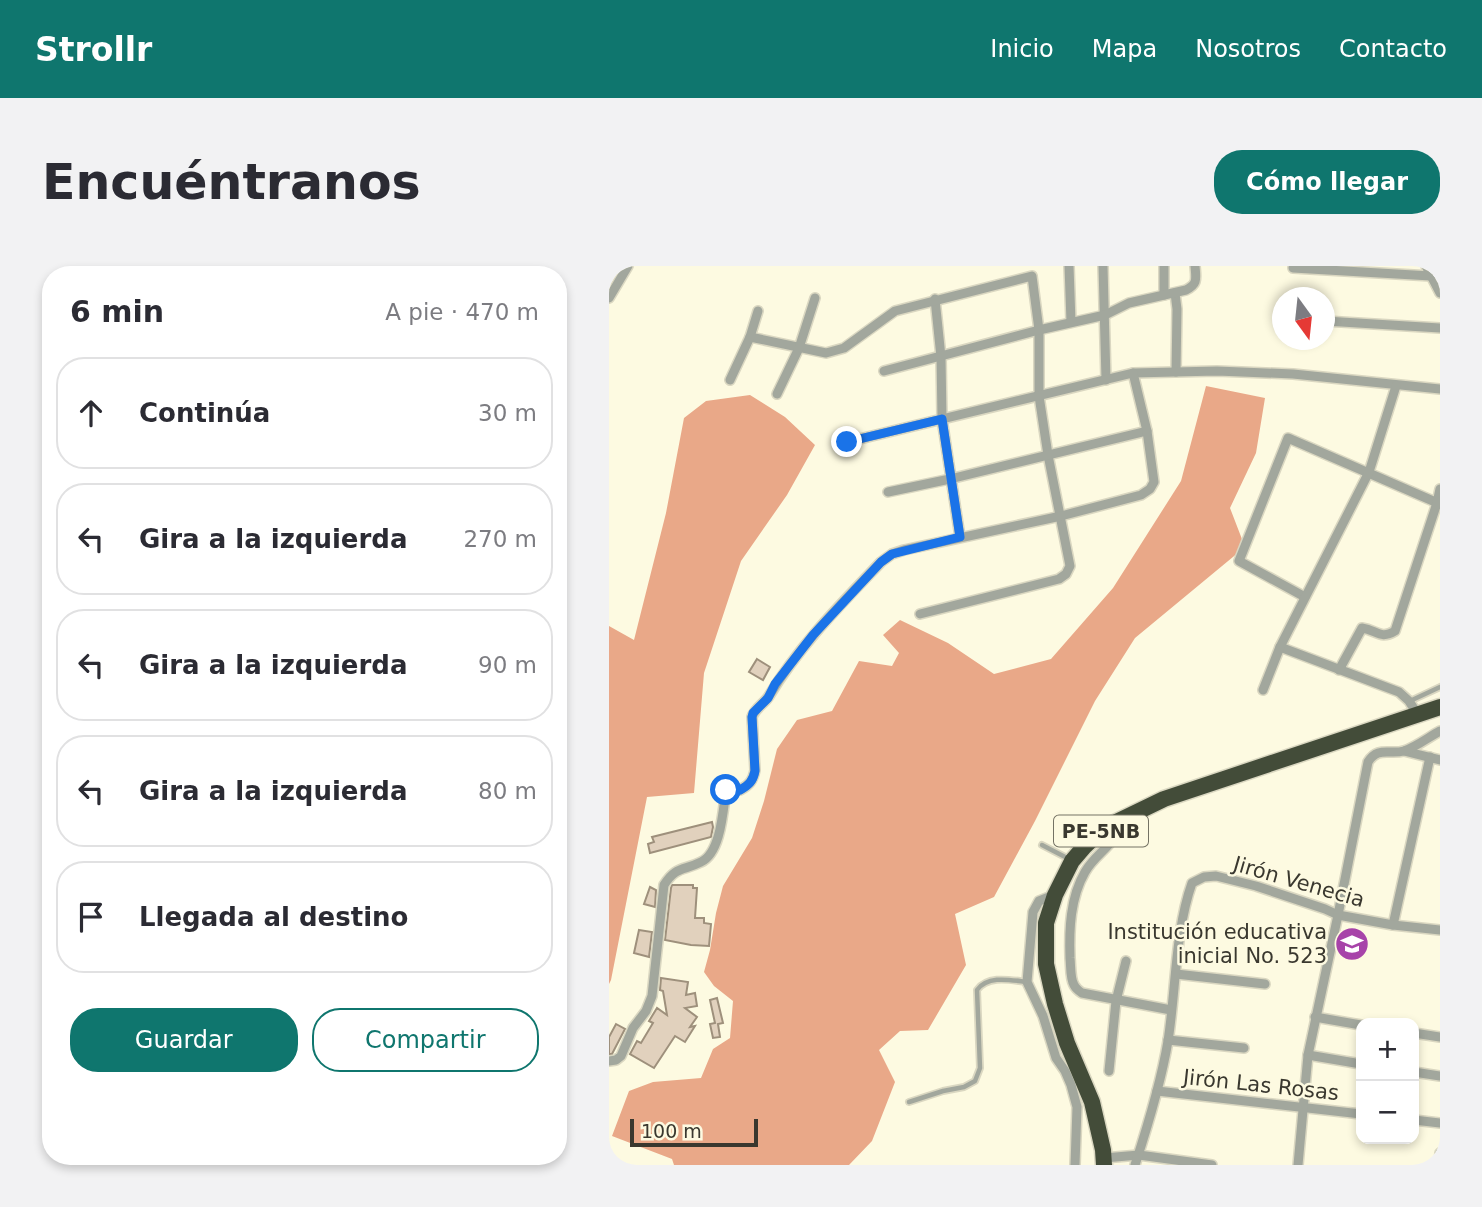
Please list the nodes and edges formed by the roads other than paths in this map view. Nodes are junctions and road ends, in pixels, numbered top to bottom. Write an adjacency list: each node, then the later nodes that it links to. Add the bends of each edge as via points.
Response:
1 (628, 266): 12 (street)
2 (1069, 266): 17 (street)
3 (1103, 266): 16 (street)
4 (1164, 266): 11 (street)
5 (1195, 266): 9 (street, via 1193,286)
6 (1426, 266): 8 (street)
7 (1293, 268): 8 (street)
8 (1431, 276): 10 (street)
9 (1175, 293): 11 (street); 25 (street)
10 (1440, 293)
11 (1164, 295): 16 (street)
12 (609, 298)
13 (815, 298): 22 (street)
14 (935, 299): 20 (street, via 1032,276); 22 (street, via 895,311 844,348 826,353); 23 (street)
15 (758, 311): 21 (street)
16 (1105, 314): 17 (street); 28 (street)
17 (1071, 322): 20 (street)
18 (1335, 322): 19 (street)
19 (1440, 328)
20 (1039, 330): 23 (street); 32 (street)
21 (750, 337): 22 (street); 27 (street)
22 (799, 348): 31 (street)
23 (941, 357): 24 (street); 33 (street)
24 (884, 371)
25 (1176, 372): 26 (street); 29 (street, via 1293,374)
26 (1133, 373): 28 (street); 34 (street)
27 (730, 380)
28 (1106, 380): 32 (street)
29 (1396, 386): 30 (street); 37 (street)
30 (1440, 389)
31 (777, 394)
32 (1039, 396): 33 (street); 36 (street)
33 (942, 419): 35 (street); 38 (street)
34 (1147, 432): 36 (street); 42 (street, via 1154,482 1150,489)
35 (847, 442)
36 (1048, 454): 38 (street); 42 (street)
37 (1369, 472): 41 (street); 44 (street); 44 (street, via 1288,439 1239,561)
38 (950, 479): 40 (street); 43 (street)
39 (1440, 489): 41 (street)
40 (888, 492)
41 (1439, 503): 47 (street, via 1395,631 1381,636 1362,628)
42 (1061, 516): 43 (street); 45 (street, via 1070,566 1059,579)
43 (960, 537): 76 (street, via 892,554 881,562 813,635 753,713 754,778 740,790 730,786 726,790 711,853 703,862 671,874 664,885 652,996 621,1056)
44 (1305, 597): 46 (street)
45 (920, 614)
46 (1280, 647): 47 (street); 49 (street)
47 (1339, 670): 51 (street, via 1399,692)
48 (1440, 687): 51 (lane)
49 (1263, 690)
50 (1440, 707): 51 (highway, PE-5NB)
51 (1413, 708): 56 (highway, PE-5NB)
52 (1440, 731): 53 (street)
53 (1404, 751): 54 (street); 60 (street, via 1377,752 1368,762)
54 (1430, 757): 55 (street); 61 (street)
55 (1440, 760)
56 (1121, 819): 58 (highway, PE-5NB, via 1104,828); 67 (street, via 1117,836 1083,876 1069,932 1073,984 1082,993)
57 (1042, 845): 58 (lane)
58 (1072, 861): 59 (highway, PE-5NB)
59 (1055, 895): 65 (street, via 1039,901 1033,912); 89 (highway, PE-5NB, via 1046,923 1047,964 1067,1043 1092,1102)
60 (1338, 915): 61 (street, Jirón Venecia); 64 (street, Jirón Venecia, via 1256,886 1203,877 1192,883 1184,905); 69 (street)
61 (1393, 925): 62 (street, Jirón Venecia)
62 (1440, 930)
63 (1126, 961): 67 (street)
64 (1177, 974): 66 (street); 68 (street)
65 (1027, 982): 82 (lane, via 991,980 978,990 980,1068 975,1081); 90 (street, via 1077,1107)
66 (1265, 984)
67 (1116, 1001): 68 (street); 78 (street)
68 (1171, 1010): 73 (street)
69 (1315, 1017): 70 (street); 75 (street)
70 (1356, 1023)
71 (1419, 1034): 72 (street)
72 (1440, 1037)
73 (1168, 1040): 74 (street); 81 (street)
74 (1244, 1048)
75 (1308, 1055): 77 (street); 83 (street)
76 (609, 1062)
77 (1356, 1062)
78 (1109, 1072)
79 (1419, 1073): 80 (street)
80 (1440, 1076)
81 (1157, 1091): 83 (street, Jirón Las Rosas); 88 (street)
82 (909, 1102)
83 (1303, 1108): 84 (street, Jirón Las Rosas); 92 (street)
84 (1356, 1113)
85 (1419, 1121): 86 (street)
86 (1440, 1123)
87 (1440, 1153): 93 (street)
88 (1137, 1160): 89 (street); 91 (street)
89 (1104, 1162)
90 (1075, 1165)
91 (1212, 1165)
92 (1298, 1165)
93 (1439, 1165)

